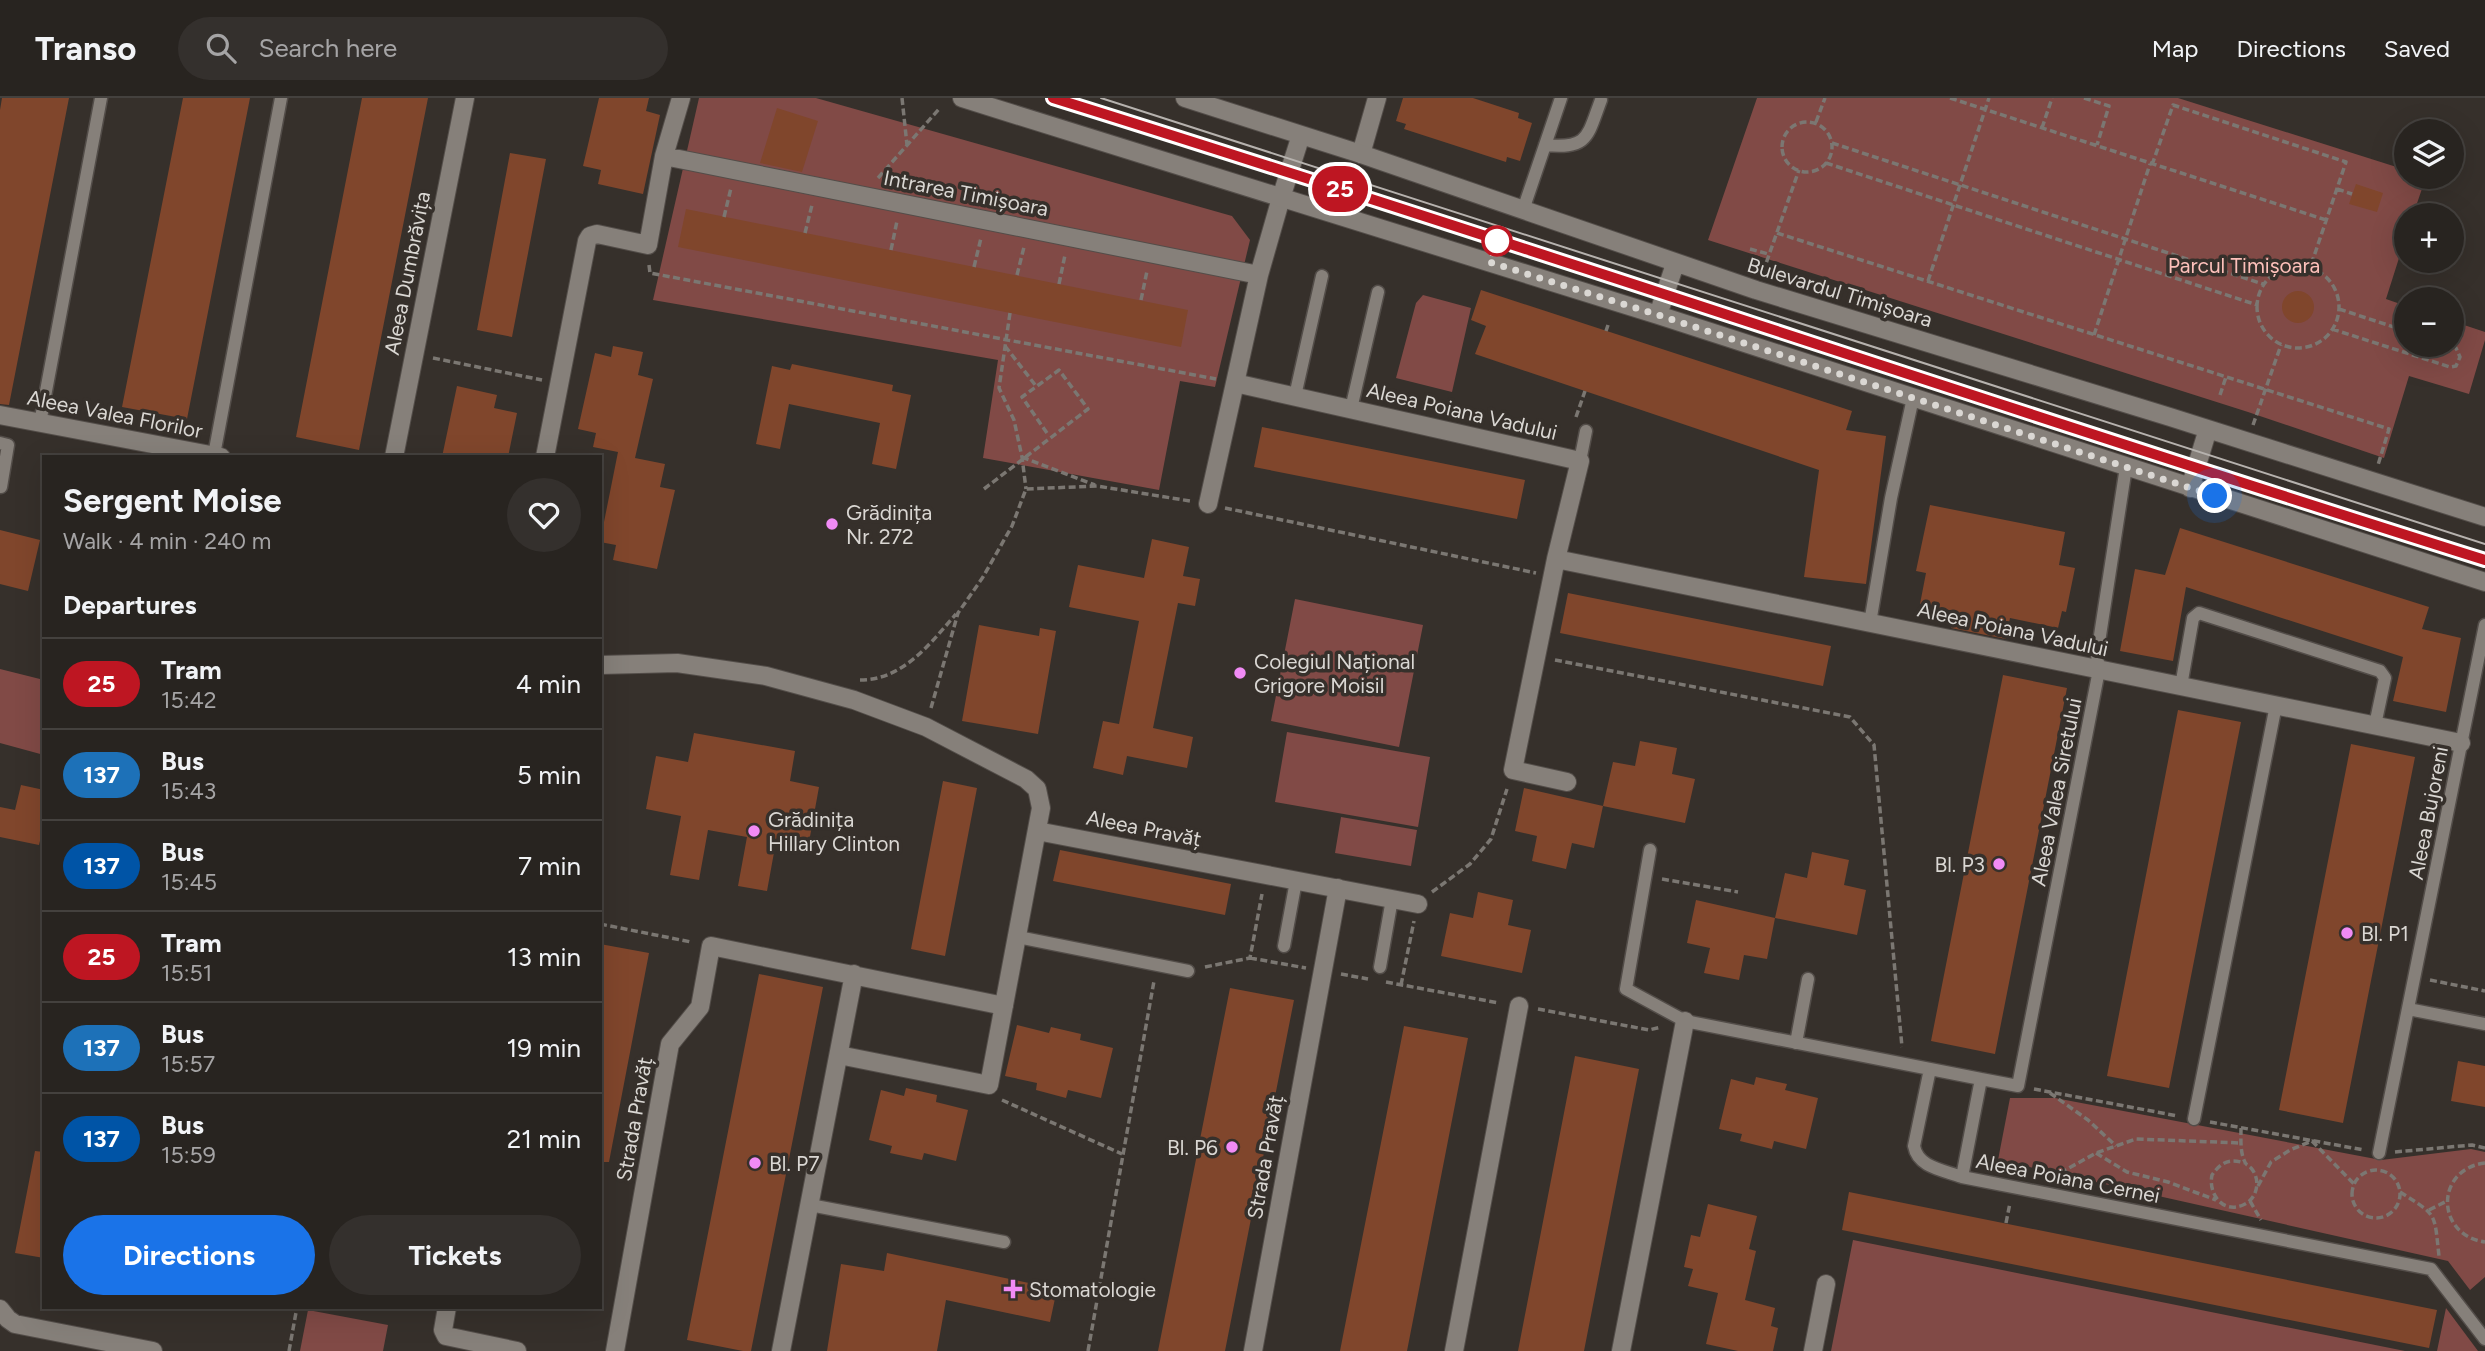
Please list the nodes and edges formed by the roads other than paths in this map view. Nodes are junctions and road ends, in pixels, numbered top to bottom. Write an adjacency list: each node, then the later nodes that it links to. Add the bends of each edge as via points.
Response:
1 (102, 98): 26 (lane)
2 (281, 98): 31 (lane)
3 (465, 98): 32 (street, Aleea Dumbrăvița)
4 (681, 98): 13 (street)
5 (962, 98): 14 (street)
6 (1185, 98): 10 (street, Bulevardul Timișoara)
7 (1377, 98): 12 (street)
8 (1561, 98): 11 (lane)
9 (1601, 100): 11 (lane, via 1583,139 1565,147)
10 (1301, 135): 12 (street, Bulevardul Timișoara); 14 (street)
11 (1545, 145): 15 (lane)
12 (1361, 154): 15 (street, Bulevardul Timișoara)
13 (664, 156): 17 (street, Intrarea Timișoara); 33 (street, via 648,245 590,236)
14 (1281, 198): 17 (street); 20 (street)
15 (1522, 210): 16 (street, Bulevardul Timișoara)
16 (1675, 264): 20 (street); 27 (street, Bulevardul Timișoara)
17 (1259, 275): 21 (street)
18 (1322, 276): 22 (lane)
19 (1378, 292): 24 (lane)
20 (1658, 315): 23 (street)
21 (1235, 383): 22 (street, Aleea Poiana Vadului); 38 (street)
22 (1294, 396): 24 (street, Aleea Poiana Vadului)
23 (1913, 398): 35 (street); 42 (lane)
24 (1352, 409): 34 (street, Aleea Poiana Vadului)
25 (0, 415): 26 (street, Aleea Valea Florilor)
26 (40, 423): 30 (street, Aleea Valea Florilor)
27 (2208, 429): 37 (street); 39 (street, Bulevardul Timișoara)
28 (1586, 431): 34 (lane)
29 (0, 443): 36 (lane, via 8,445)
30 (212, 455)
31 (217, 455)
32 (394, 455)
33 (545, 455)
34 (1580, 461): 40 (street, Aleea Poiana Vadului)
35 (2126, 467): 37 (street); 45 (lane, Aleea Valea Siretului, via 2097,654)
36 (1, 487)
37 (2190, 488): 41 (street)
38 (1208, 504)
39 (2485, 517)
40 (1554, 567): 42 (street, Aleea Poiana Vadului); 50 (street, Aleea Poiana Vadului, via 1513,770)
41 (2485, 582)
42 (1870, 623): 45 (street, Aleea Poiana Vadului)
43 (2485, 625): 49 (lane, Aleea Bujoreni)
44 (602, 665): 51 (street, via 677,663 766,676 854,700 926,727 1037,789 1041,808)
45 (2099, 670): 46 (street, Aleea Poiana Vadului); 71 (lane, Aleea Valea Siretului, via 2018,1086)
46 (2181, 686): 47 (street, Aleea Poiana Vadului); 48 (lane, via 2193,618 2199,613 2380,671 2385,678)
47 (2276, 705): 48 (street, Aleea Poiana Vadului); 72 (lane)
48 (2375, 726): 49 (street, Aleea Poiana Vadului)
49 (2461, 743): 65 (lane, Aleea Bujoreni)
50 (1567, 782)
51 (1037, 831): 53 (street, Aleea Pravăț); 57 (street)
52 (1650, 850): 66 (lane, via 1626,989)
53 (1296, 881): 54 (street, Aleea Pravăț); 58 (lane)
54 (1338, 888): 55 (street, Aleea Pravăț); 85 (street, Strada Pravăț)
55 (1392, 899): 56 (street, Aleea Pravăț); 59 (lane)
56 (1418, 904)
57 (1018, 937): 60 (lane); 63 (street)
58 (1284, 946)
59 (1380, 967)
60 (1188, 971)
61 (854, 974): 63 (street); 69 (street); 83 (street, Strada Pravăț, via 711,946 700,1007 670,1044)
62 (1808, 979): 68 (lane)
63 (1004, 1006): 69 (street, via 989,1085)
64 (1519, 1006): 86 (street)
65 (2408, 1009): 67 (lane); 73 (lane, Aleea Bujoreni)
66 (1685, 1021): 68 (lane); 87 (street)
67 (2485, 1024)
68 (1796, 1042): 70 (lane)
69 (839, 1055): 75 (street)
70 (1930, 1069): 71 (lane); 74 (lane, via 1915,1155 1921,1162)
71 (1981, 1079): 74 (lane, Aleea Poiana Cernei)
72 (2194, 1119)
73 (2379, 1153)
74 (1962, 1177): 80 (lane, Aleea Poiana Cernei, via 2431,1269)
75 (810, 1205): 76 (lane); 84 (street)
76 (1004, 1242)
77 (1826, 1284): 88 (street)
78 (0, 1309): 82 (street, via 15,1324)
79 (447, 1309): 81 (street, via 446,1336)
80 (2485, 1339)
81 (509, 1350)
82 (153, 1351)
83 (615, 1351)
84 (781, 1351)
85 (1253, 1351)
86 (1454, 1351)
87 (1621, 1351)
88 (1813, 1351)

